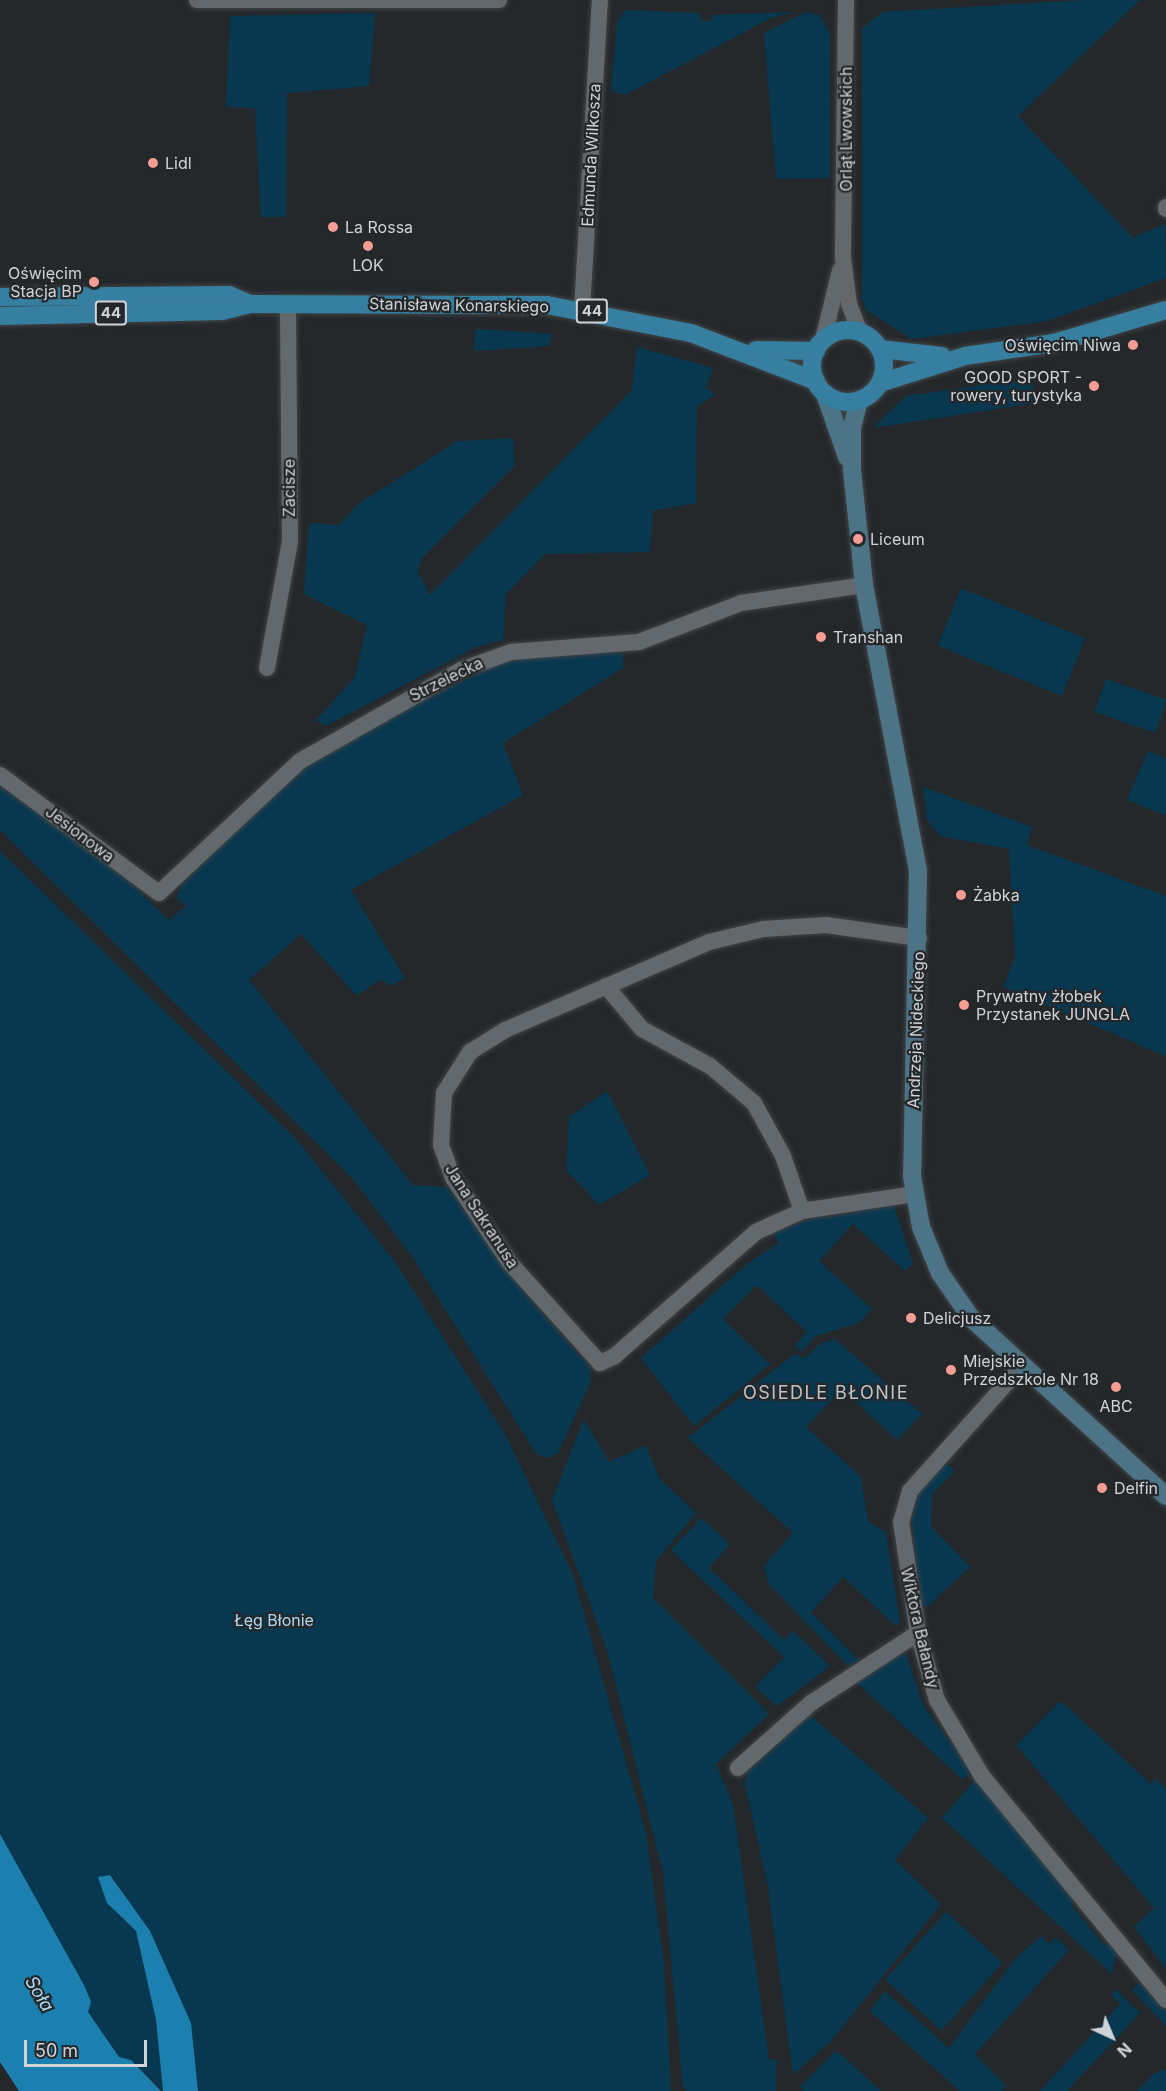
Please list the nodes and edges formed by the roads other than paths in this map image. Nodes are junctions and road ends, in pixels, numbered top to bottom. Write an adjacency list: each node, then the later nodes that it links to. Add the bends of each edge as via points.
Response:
1 (197, 0): 2 (street)
2 (499, 0)
3 (600, 0): 9 (street, Edmunda Wilkosza)
4 (846, 0): 5 (street, Orląt Lwowskich)
5 (843, 258): 12 (street, Orląt Lwowskich, via 849,304); 13 (street, Orląt Lwowskich)
6 (0, 297): 7 (main road, Stanisława Konarskiego / 44, via 229,296)
7 (250, 304): 8 (main road, Stanisława Konarskiego / 44); 11 (main road, Stanisława Konarskiego / 44, via 222,311)
8 (288, 306): 9 (main road, Stanisława Konarskiego / 44, via 511,303); 22 (street, Zacisze, via 290,541)
9 (582, 310): 14 (main road, Stanisława Konarskiego / 44)
10 (1166, 310): 16 (main road, via 1054,343)
11 (0, 316)
12 (860, 332): 13 (main road, Stanisława Konarskiego / 44, via 840,331); 15 (main road)
13 (819, 345): 14 (main road, Stanisława Konarskiego / 44, via 786,354); 18 (main road)
14 (734, 347): 18 (main road, Stanisława Konarskiego / 44)
15 (880, 350): 16 (main road); 17 (main road)
16 (965, 356): 17 (main road)
17 (880, 383): 19 (main road)
18 (820, 388): 19 (main road, Stanisława Konarskiego / 44); 20 (street, Andrzeja Nideckiego)
19 (859, 400): 20 (street, Andrzeja Nideckiego, via 852,428)
20 (852, 470): 21 (street, Andrzeja Nideckiego)
21 (864, 585): 24 (street, Strzelecka, via 741,603 639,642 511,652 461,670 300,761); 25 (street, Andrzeja Nideckiego, via 916,842)
22 (267, 668)
23 (0, 775): 24 (street, Jesionowa)
24 (159, 893)
25 (919, 938): 26 (street, Jana Sakranusa, via 826,925 763,929 709,942); 27 (street, Andrzeja Nideckiego)
26 (606, 986): 28 (street, via 642,1029 710,1066 754,1103 783,1156); 28 (street, Jana Sakranusa, via 482,1043 458,1065 444,1093 440,1128 446,1161 510,1263 605,1363 756,1232)
27 (914, 1194): 28 (street); 29 (street, Andrzeja Nideckiego, via 926,1242 952,1294)
28 (802, 1211)
29 (1022, 1366): 30 (street, Andrzeja Nideckiego); 31 (street, Wiktora Bałandy, via 910,1491 901,1522)
30 (1166, 1496)
31 (918, 1633): 32 (street, via 811,1703); 33 (street, Wiktora Bałandy, via 937,1700 982,1776)
32 (738, 1768)
33 (1166, 2000)

